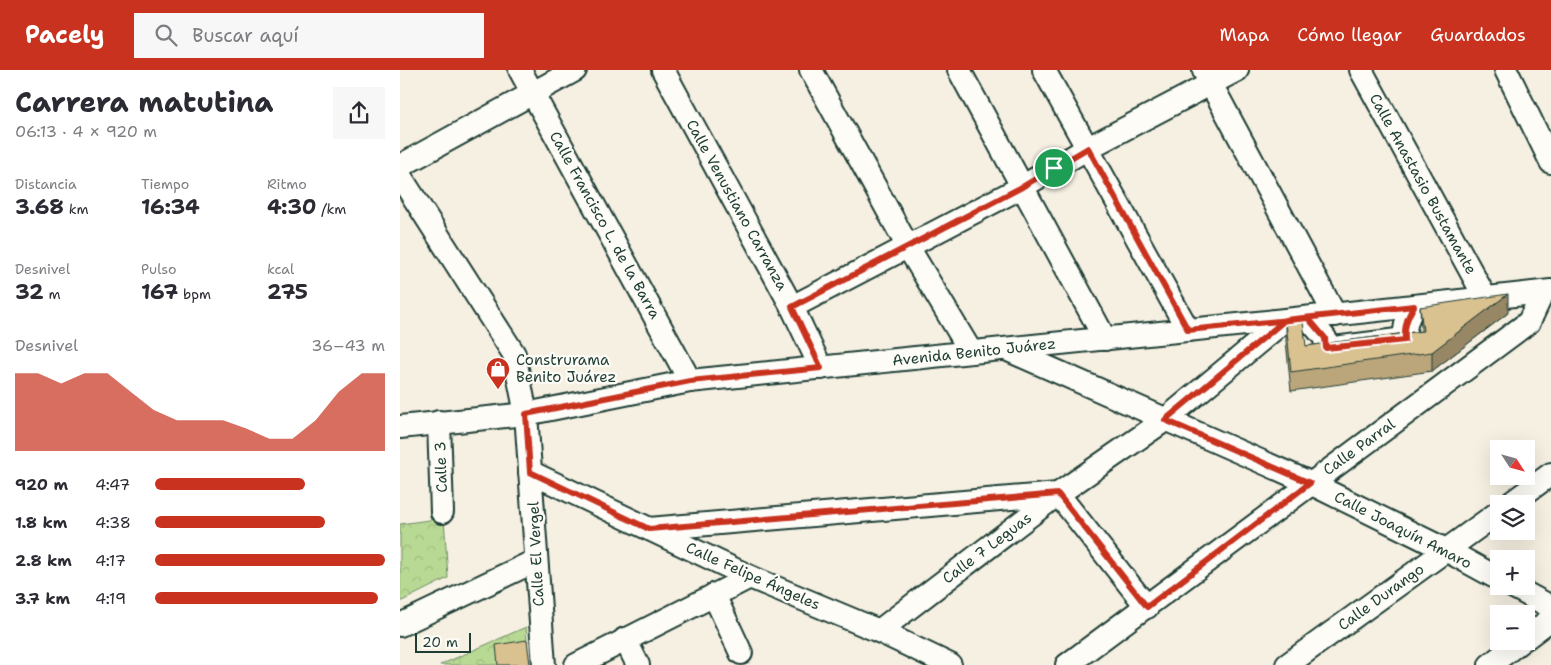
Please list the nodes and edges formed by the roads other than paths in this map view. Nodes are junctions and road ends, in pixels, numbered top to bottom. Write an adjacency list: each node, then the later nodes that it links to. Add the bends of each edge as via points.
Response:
1 (520, 70): 11 (street, Calle Francisco L. de la Barra)
2 (575, 70): 11 (street)
3 (663, 70): 21 (street, Calle Venustiano Carranza)
4 (811, 70): 17 (street)
5 (959, 70): 16 (street)
6 (1044, 70): 12 (street)
7 (1237, 70): 10 (street)
8 (1361, 70): 19 (street, Calle Anastasio Bustamante)
9 (1508, 71): 13 (street)
10 (1207, 77): 12 (street); 22 (street)
11 (533, 93): 14 (street); 31 (street, Calle Francisco L. de la Barra)
12 (1088, 148): 16 (street); 26 (street)
13 (1551, 162)
14 (400, 166)
15 (400, 176): 32 (street, Calle El Vergel, via 514,354)
16 (1022, 187): 17 (street); 27 (street)
17 (908, 247): 21 (street); 29 (street)
18 (1547, 292): 19 (street, Avenida Benito Juárez); 25 (street, Calle Parral)
19 (1486, 298): 20 (street, Avenida Benito Juárez)
20 (1414, 306): 22 (street, Avenida Benito Juárez); 23 (street, via 1404,329 1405,340 1326,348 1325,338)
21 (792, 307): 30 (street, Calle Venustiano Carranza)
22 (1334, 315): 23 (street, Avenida Benito Juárez)
23 (1308, 318): 24 (street, Avenida Benito Juárez)
24 (1285, 320): 26 (street, Avenida Benito Juárez); 33 (street, Calle 7 Leguas)
25 (1540, 321): 38 (street, Calle Parral)
26 (1188, 330): 27 (street, Avenida Benito Juárez)
27 (1105, 339): 28 (street, Avenida Benito Juárez)
28 (1006, 349): 29 (street, Avenida Benito Juárez); 33 (street, Calle Joaquín Amaro)
29 (971, 352): 30 (street, Avenida Benito Juárez)
30 (821, 368): 31 (street, Avenida Benito Juárez)
31 (690, 381): 32 (street, Avenida Benito Juárez)
32 (526, 414): 34 (street, Avenida Benito Juárez); 36 (street, Calle El Vergel)
33 (1165, 420): 38 (street, Calle Joaquín Amaro); 39 (street, Calle 7 Leguas)
34 (439, 422): 35 (street, Avenida Benito Juárez); 41 (street, Calle 3)
35 (400, 427)
36 (530, 472): 43 (street, Calle Felipe Ángeles); 45 (street, Calle El Vergel)
37 (1551, 474): 40 (street)
38 (1310, 483): 44 (street, Calle Joaquín Amaro); 50 (street, Calle Parral)
39 (1058, 494): 43 (street); 50 (street); 54 (street, Calle 7 Leguas)
40 (1522, 495)
41 (442, 512)
42 (1490, 518): 44 (street, Calle Durango)
43 (649, 529): 47 (street, Calle Felipe Ángeles)
44 (1446, 550): 46 (street, Calle Joaquín Amaro); 64 (street, Calle Durango)
45 (535, 560): 53 (street); 59 (street, Calle El Vergel)
46 (1490, 574)
47 (750, 577): 48 (street); 54 (street, Calle Felipe Ángeles)
48 (714, 595): 56 (street); 58 (street)
49 (1529, 595): 51 (street)
50 (1147, 607): 63 (street, Calle Parral)
51 (1551, 607)
52 (1551, 619): 55 (street)
53 (400, 624)
54 (878, 631): 62 (street, Calle Felipe Ángeles)
55 (1535, 631)
56 (625, 639): 60 (street); 61 (street)
57 (1509, 650): 65 (street)
58 (741, 654)
59 (544, 665)
60 (576, 665)
61 (638, 665)
62 (950, 665)
63 (1067, 665)
64 (1287, 665)
65 (1490, 665)

